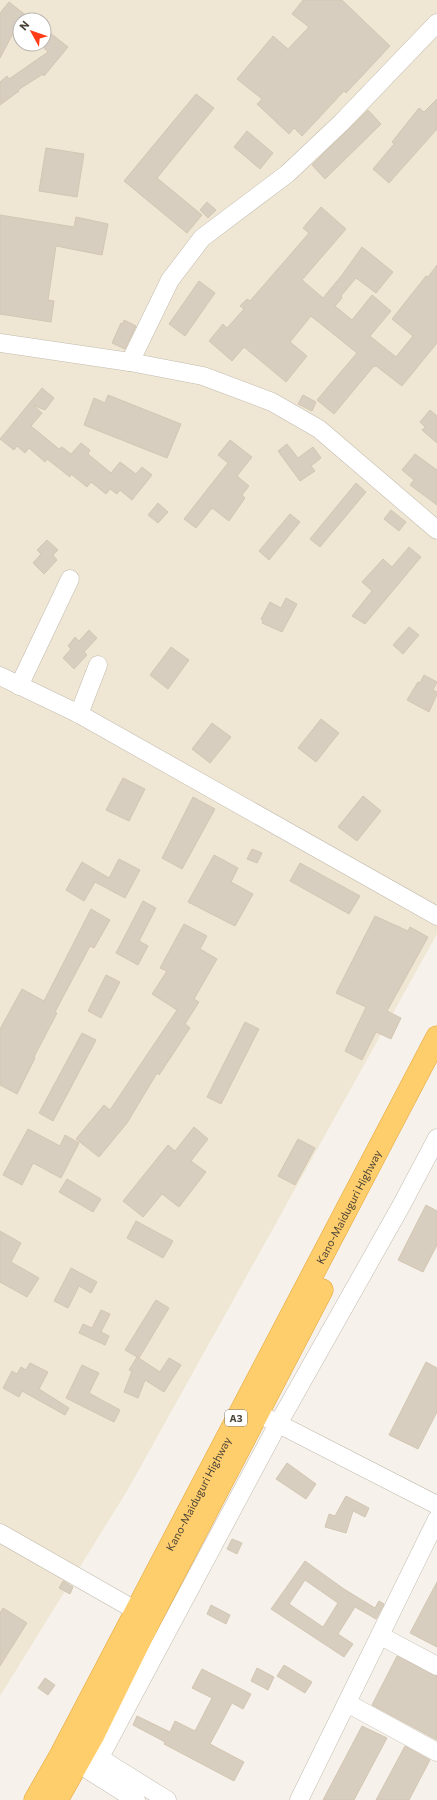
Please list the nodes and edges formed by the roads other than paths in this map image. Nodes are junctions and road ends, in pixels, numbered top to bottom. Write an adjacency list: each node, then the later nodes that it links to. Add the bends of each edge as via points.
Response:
1 (437, 22): 3 (street, via 287,174 202,238 170,280)
2 (0, 343): 3 (street)
3 (130, 362): 4 (street, via 204,376 272,402 319,429)
4 (437, 530)
5 (70, 579): 8 (street)
6 (98, 665): 9 (street)
7 (0, 676): 8 (street)
8 (19, 686): 9 (street)
9 (79, 714): 10 (street)
10 (437, 916)
11 (437, 1036): 19 (highway, Kano-Maiduguri Highway / A3)
12 (437, 1066): 14 (highway, Kano-Maiduguri Highway / A3)
13 (437, 1138): 15 (street)
14 (257, 1413): 15 (street); 24 (highway, Kano-Maiduguri Highway / A3, via 94,1734)
15 (278, 1424): 16 (street); 24 (street)
16 (437, 1506)
17 (437, 1519): 20 (street)
18 (0, 1533): 19 (street)
19 (135, 1610): 25 (highway, Kano-Maiduguri Highway / A3)
20 (381, 1636): 21 (street); 22 (street)
21 (437, 1666)
22 (347, 1703): 23 (street); 29 (street)
23 (437, 1752)
24 (89, 1764): 26 (highway, Kano-Maiduguri Highway / A3); 27 (street); 28 (street)
25 (35, 1800)
26 (56, 1800)
27 (136, 1800)
28 (167, 1800)
29 (299, 1800)

